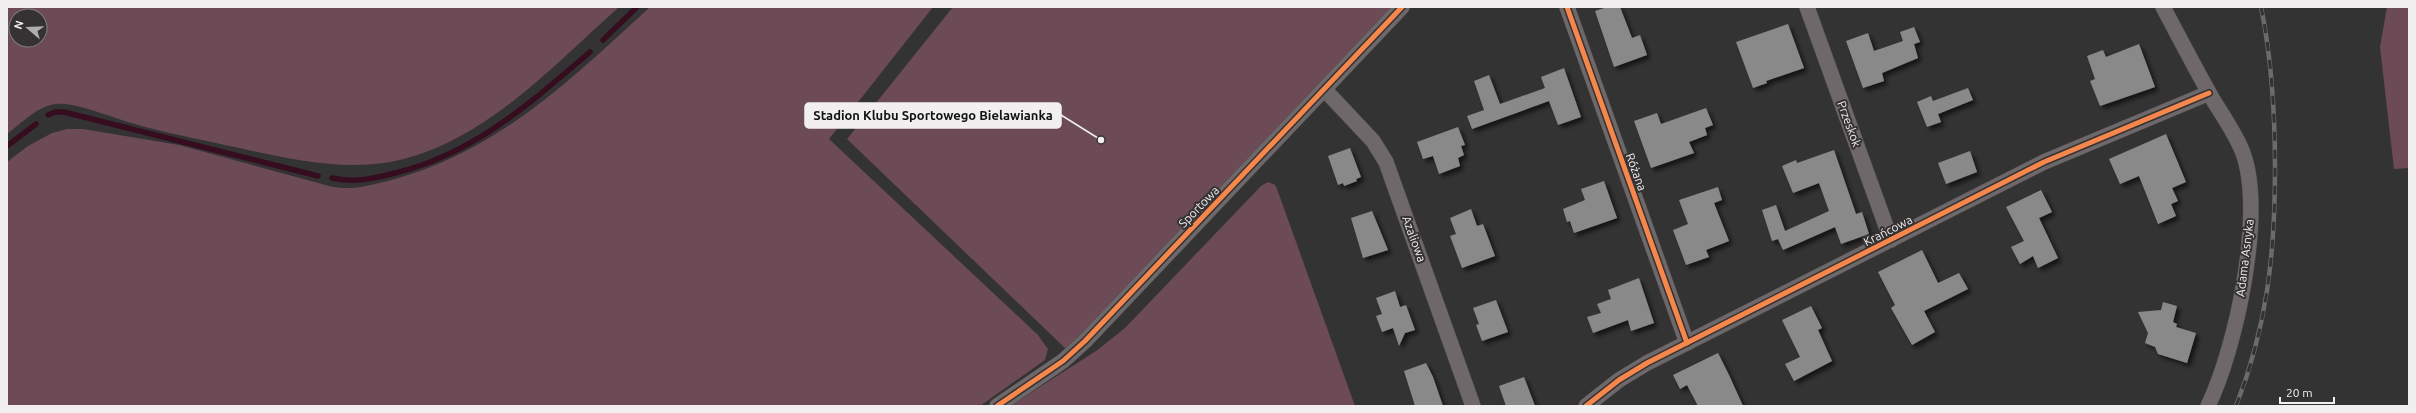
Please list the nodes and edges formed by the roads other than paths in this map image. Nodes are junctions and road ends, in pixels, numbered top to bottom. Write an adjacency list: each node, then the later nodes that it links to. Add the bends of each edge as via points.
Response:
1 (1402, 7): 5 (street, Sportowa)
2 (1567, 7): 8 (street, Różana)
3 (1808, 7): 7 (street, Przeskok)
4 (2163, 7): 6 (street, Adama Asnyka)
5 (1325, 90): 9 (street, Sportowa, via 1081,345 1063,361); 10 (street, Azaliowa, via 1373,141 1386,162)
6 (2209, 94): 7 (street, Krańcowa, via 2044,162); 12 (street, Adama Asnyka, via 2243,152 2250,180 2252,224 2237,320)
7 (1892, 240): 8 (street, Krańcowa)
8 (1687, 343): 11 (street, Krańcowa, via 1628,374)
9 (997, 406)
10 (1473, 406)
11 (1586, 406)
12 (2208, 406)

